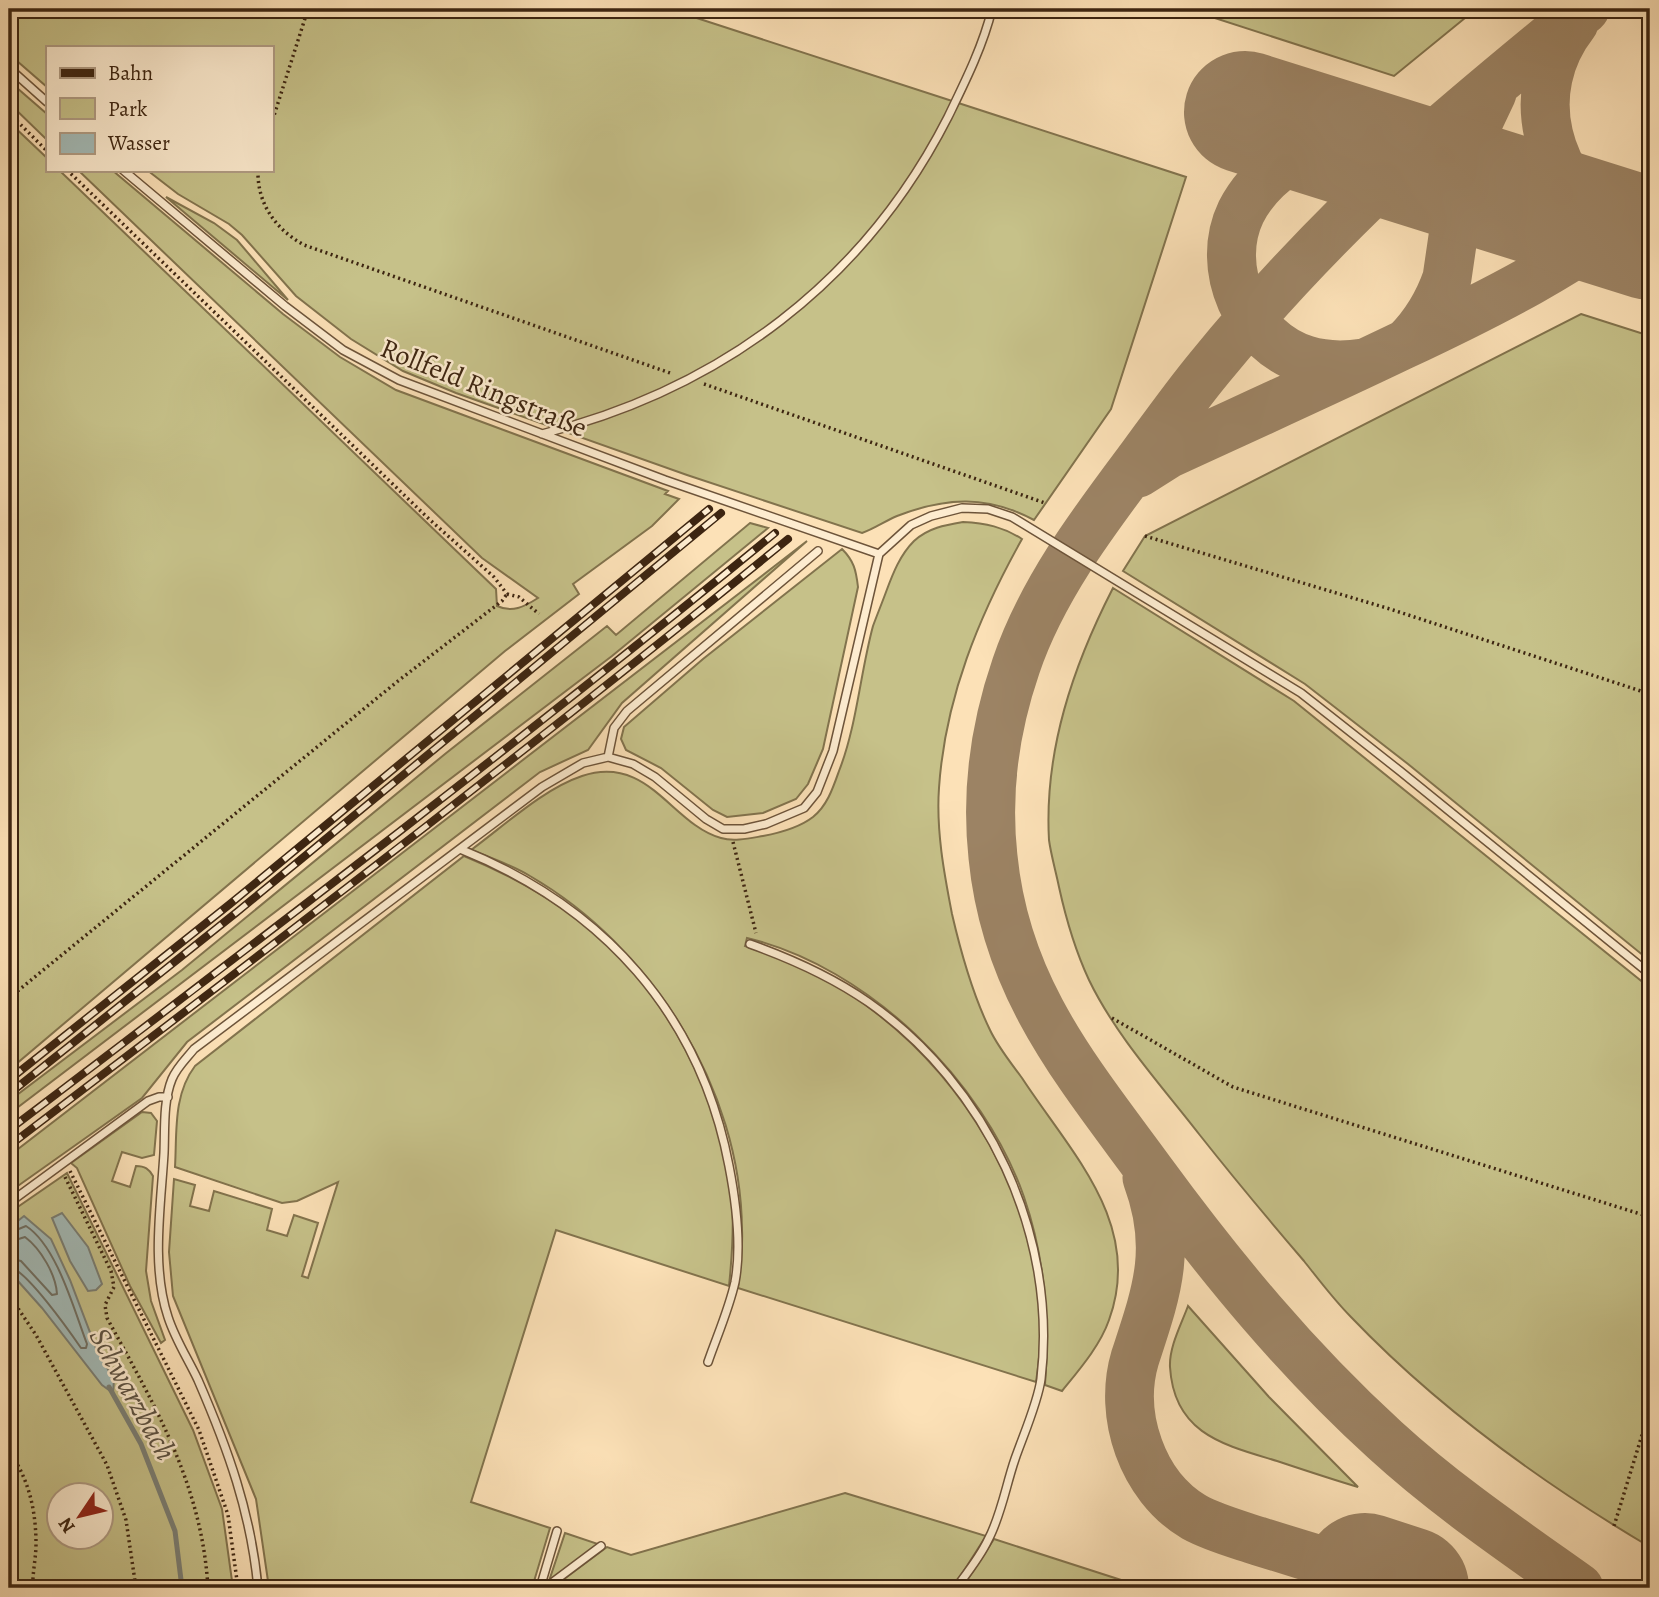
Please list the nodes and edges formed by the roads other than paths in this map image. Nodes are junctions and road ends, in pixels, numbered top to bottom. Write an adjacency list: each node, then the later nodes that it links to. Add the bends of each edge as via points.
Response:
1 (992, 9): 5 (lane, via 986,32 937,138 869,237 823,285 752,343 688,379 612,414)
2 (9, 68): 3 (lane)
3 (46, 102)
4 (126, 172): 5 (lane, Rollfeld Ringstraße, via 343,350 399,380)
5 (542, 434): 7 (lane, Rollfeld Ringstraße)
6 (818, 551): 8 (lane, via 627,711 614,727)
7 (879, 554): 8 (lane, via 834,751 817,792 804,808 744,829 723,829 655,777); 11 (lane, via 911,525 931,516 962,508 988,509 1012,517 1301,693)
8 (608, 757): 9 (lane, via 583,763 542,787)
9 (460, 849): 12 (lane, via 194,1049 179,1066); 14 (lane, via 526,879 594,927 644,980 691,1052 726,1147 736,1214 735,1282)
10 (750, 944): 19 (lane, via 841,985 920,1046 982,1124 1024,1216 1042,1315 1041,1382 989,1538)
11 (1650, 974)
12 (168, 1097): 13 (lane, via 148,1101); 17 (lane, via 162,1293 244,1501)
13 (12, 1200)
14 (708, 1363)
15 (557, 1531): 18 (lane)
16 (601, 1546): 18 (lane)
17 (258, 1588)
18 (542, 1588)
19 (956, 1588)

